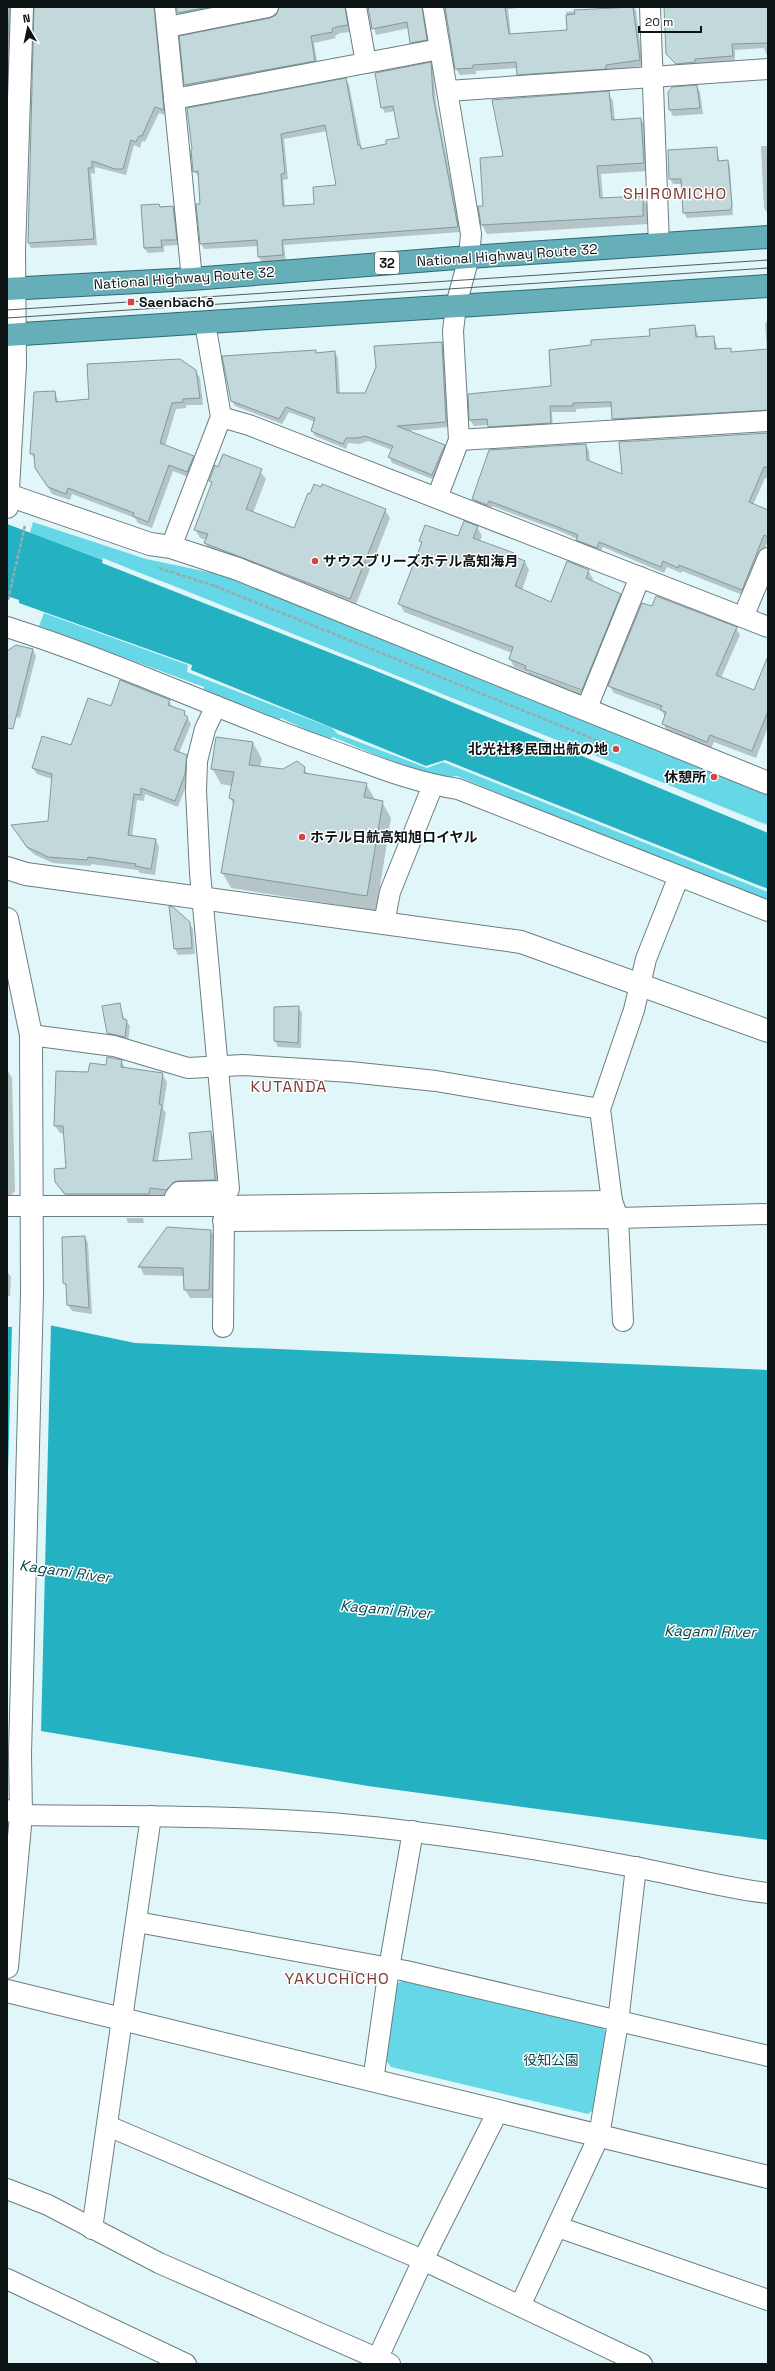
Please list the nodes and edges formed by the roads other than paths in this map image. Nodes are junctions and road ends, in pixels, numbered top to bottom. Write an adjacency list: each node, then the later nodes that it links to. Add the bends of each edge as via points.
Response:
1 (22, 7): 14 (street)
2 (165, 7): 7 (street)
3 (268, 7): 7 (street)
4 (356, 7): 9 (street)
5 (433, 7): 8 (street)
6 (650, 7): 11 (street)
7 (168, 27): 13 (street)
8 (440, 50): 9 (street); 12 (street)
9 (366, 63): 13 (street)
10 (768, 69): 11 (street)
11 (652, 77): 12 (street); 16 (street)
12 (448, 91): 17 (street, via 470,227)
13 (174, 99): 18 (street)
14 (13, 136): 20 (street)
15 (768, 237): 16 (highway, National Highway Route 32 / 32)
16 (659, 244): 17 (highway, National Highway Route 32 / 32)
17 (469, 257): 18 (highway, National Highway Route 32 / 32); 21 (street)
18 (192, 279): 20 (highway, National Highway Route 32 / 32)
19 (768, 286): 21 (highway)
20 (11, 288): 23 (street)
21 (456, 305): 22 (highway); 26 (street, via 453,332)
22 (206, 323): 23 (highway); 24 (street)
23 (11, 335): 27 (street)
24 (221, 417): 28 (street, via 249,425); 29 (street)
25 (768, 421): 26 (street)
26 (460, 440): 28 (street)
27 (8, 498): 29 (street, via 150,544)
28 (437, 498): 31 (street)
29 (171, 547): 36 (street, via 238,569)
30 (768, 558): 32 (street)
31 (640, 577): 32 (street); 36 (street)
32 (743, 617): 34 (street)
33 (7, 627): 35 (street)
34 (768, 627)
35 (216, 706): 38 (street, via 274,730); 41 (street, via 205,729 196,773)
36 (586, 710): 37 (street)
37 (768, 783)
38 (433, 785): 40 (street, via 458,789); 44 (street, via 390,892)
39 (7, 868): 41 (street, via 26,874)
40 (679, 876): 42 (street); 45 (street, via 646,960)
41 (203, 898): 44 (street); 48 (street)
42 (768, 911)
43 (7, 919): 47 (street)
44 (384, 923): 45 (street, via 521,942)
45 (641, 984): 46 (street); 49 (street)
46 (768, 1031)
47 (31, 1035): 48 (street, via 114,1046 188,1068); 50 (street)
48 (217, 1067): 49 (street, via 250,1066 350,1072 428,1080); 52 (street, via 228,1189 179,1192 175,1197)
49 (600, 1109): 53 (street)
50 (32, 1205): 51 (street); 52 (street); 58 (street, via 20,1754)
51 (7, 1206)
52 (174, 1206): 54 (street)
53 (615, 1210): 54 (street); 55 (street); 56 (street)
54 (224, 1214): 57 (street)
55 (768, 1214)
56 (623, 1321)
57 (224, 1327)
58 (14, 1812): 59 (street); 63 (street)
59 (151, 1816): 60 (street, via 312,1821); 64 (street)
60 (413, 1831): 61 (street); 66 (street)
61 (636, 1867): 62 (street, via 732,1889); 69 (street)
62 (768, 1892)
63 (10, 1910): 65 (street)
64 (137, 1922): 66 (street); 68 (street)
65 (7, 1967)
66 (389, 1968): 69 (street); 71 (street)
67 (7, 1991): 68 (street)
68 (123, 2020): 71 (street); 73 (street)
69 (618, 2022): 70 (street); 74 (street)
70 (768, 2056)
71 (373, 2081): 72 (street)
72 (498, 2112): 74 (street); 79 (street)
73 (108, 2126): 78 (street); 79 (street)
74 (599, 2136): 75 (street); 77 (street)
75 (768, 2177)
76 (7, 2188): 78 (street, via 48,2205)
77 (558, 2227): 81 (street); 82 (street)
78 (92, 2229): 84 (street, via 159,2263)
79 (423, 2260): 82 (street); 84 (street)
80 (7, 2279): 85 (street)
81 (768, 2300)
82 (520, 2306): 83 (street)
83 (619, 2359): 86 (street)
84 (381, 2362)
85 (186, 2364)
86 (642, 2364)

